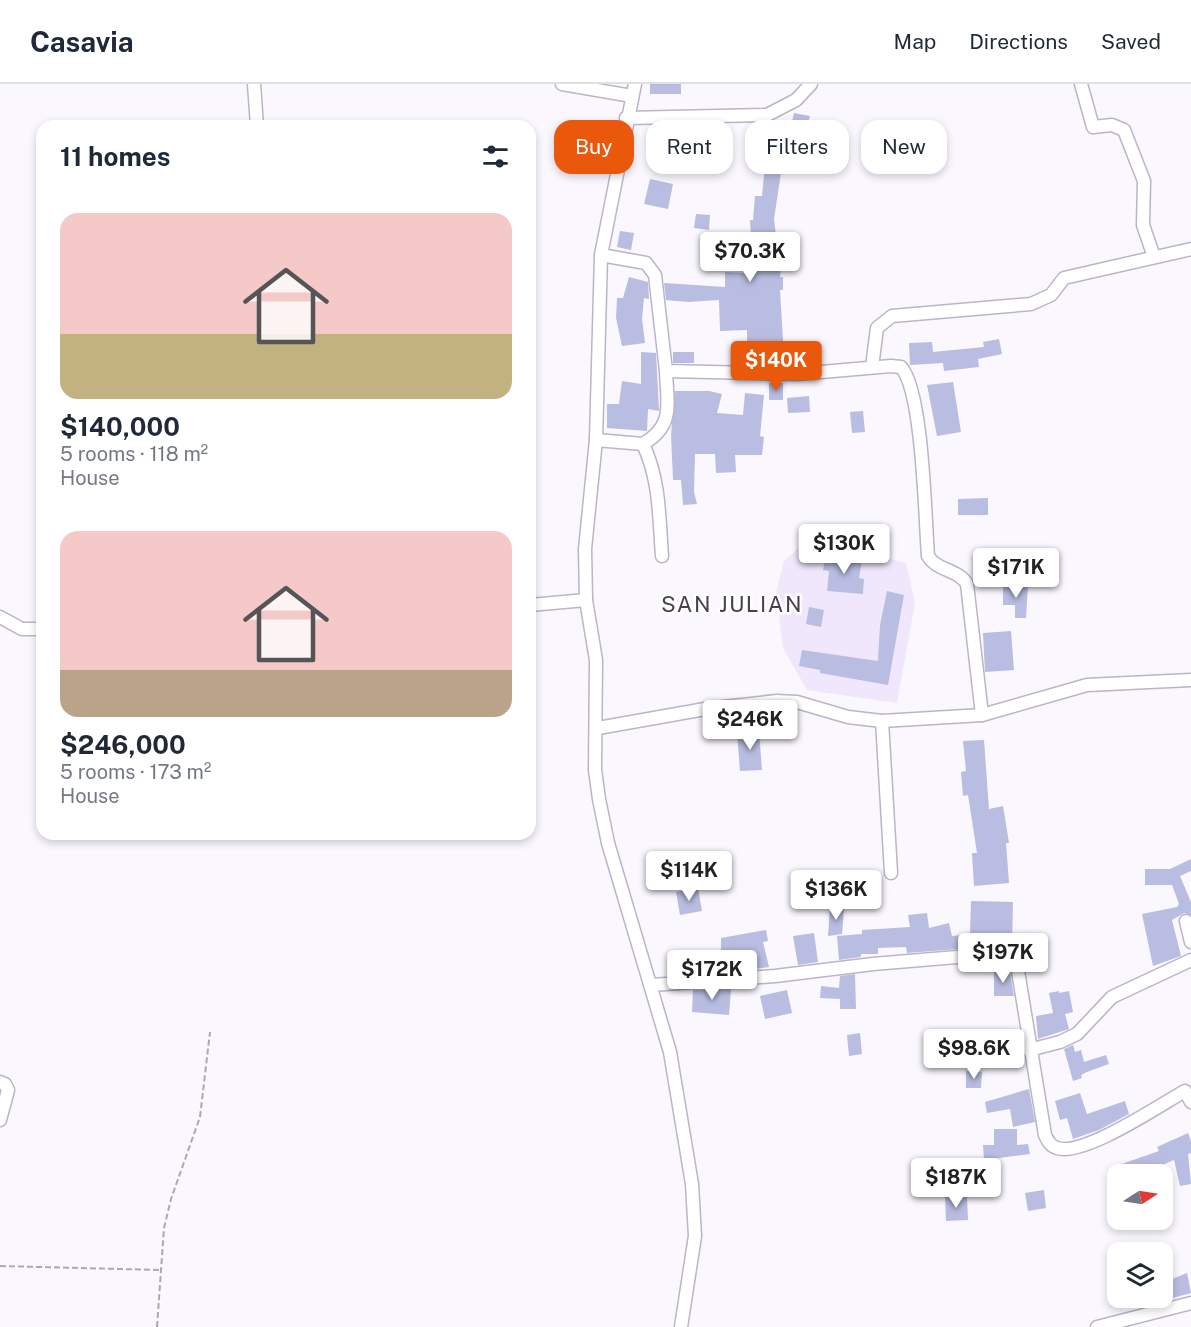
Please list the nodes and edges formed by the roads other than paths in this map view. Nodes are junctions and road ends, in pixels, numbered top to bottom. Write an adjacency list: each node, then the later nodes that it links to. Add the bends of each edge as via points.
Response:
1 (254, 84): 7 (street)
2 (562, 84): 5 (street)
3 (811, 84): 6 (street, via 796,100 767,116)
4 (1081, 84): 10 (street, via 1093,127 1112,125 1124,130 1144,181 1143,225)
5 (633, 90): 6 (street)
6 (626, 118): 9 (street)
7 (257, 120)
8 (1191, 249): 10 (street)
9 (601, 255): 12 (street, via 651,267); 13 (street)
10 (1154, 256): 11 (street, via 1064,278 1051,295 1030,304 892,316 877,328)
11 (872, 367): 12 (street, via 777,374); 21 (street, via 901,367 907,373 914,405 928,556 932,563 958,574 967,584)
12 (666, 372): 14 (street, via 667,422 654,438)
13 (596, 440): 14 (street); 16 (street, via 585,549)
14 (643, 444): 15 (street, via 658,490)
15 (662, 556)
16 (586, 600): 17 (street); 23 (street, via 596,660)
17 (536, 604)
18 (0, 617): 19 (street, via 22,629)
19 (36, 629)
20 (1191, 680): 21 (street, via 1087,686)
21 (982, 715): 22 (street)
22 (882, 721): 23 (street, via 777,701); 24 (street)
23 (598, 728): 28 (street, via 596,770 608,843)
24 (891, 873)
25 (1186, 921): 26 (street)
26 (1191, 942)
27 (1191, 960): 29 (street, via 1112,997 1077,1034)
28 (652, 985): 29 (street, via 1005,953 1017,965); 34 (street, via 670,1052 692,1184 695,1236)
29 (1029, 1050): 31 (street, via 1045,1135 1058,1149 1073,1149)
30 (0, 1082): 32 (street, via 8,1090)
31 (1189, 1094)
32 (0, 1120)
33 (1191, 1303): 35 (street)
34 (681, 1327)
35 (1097, 1327)

